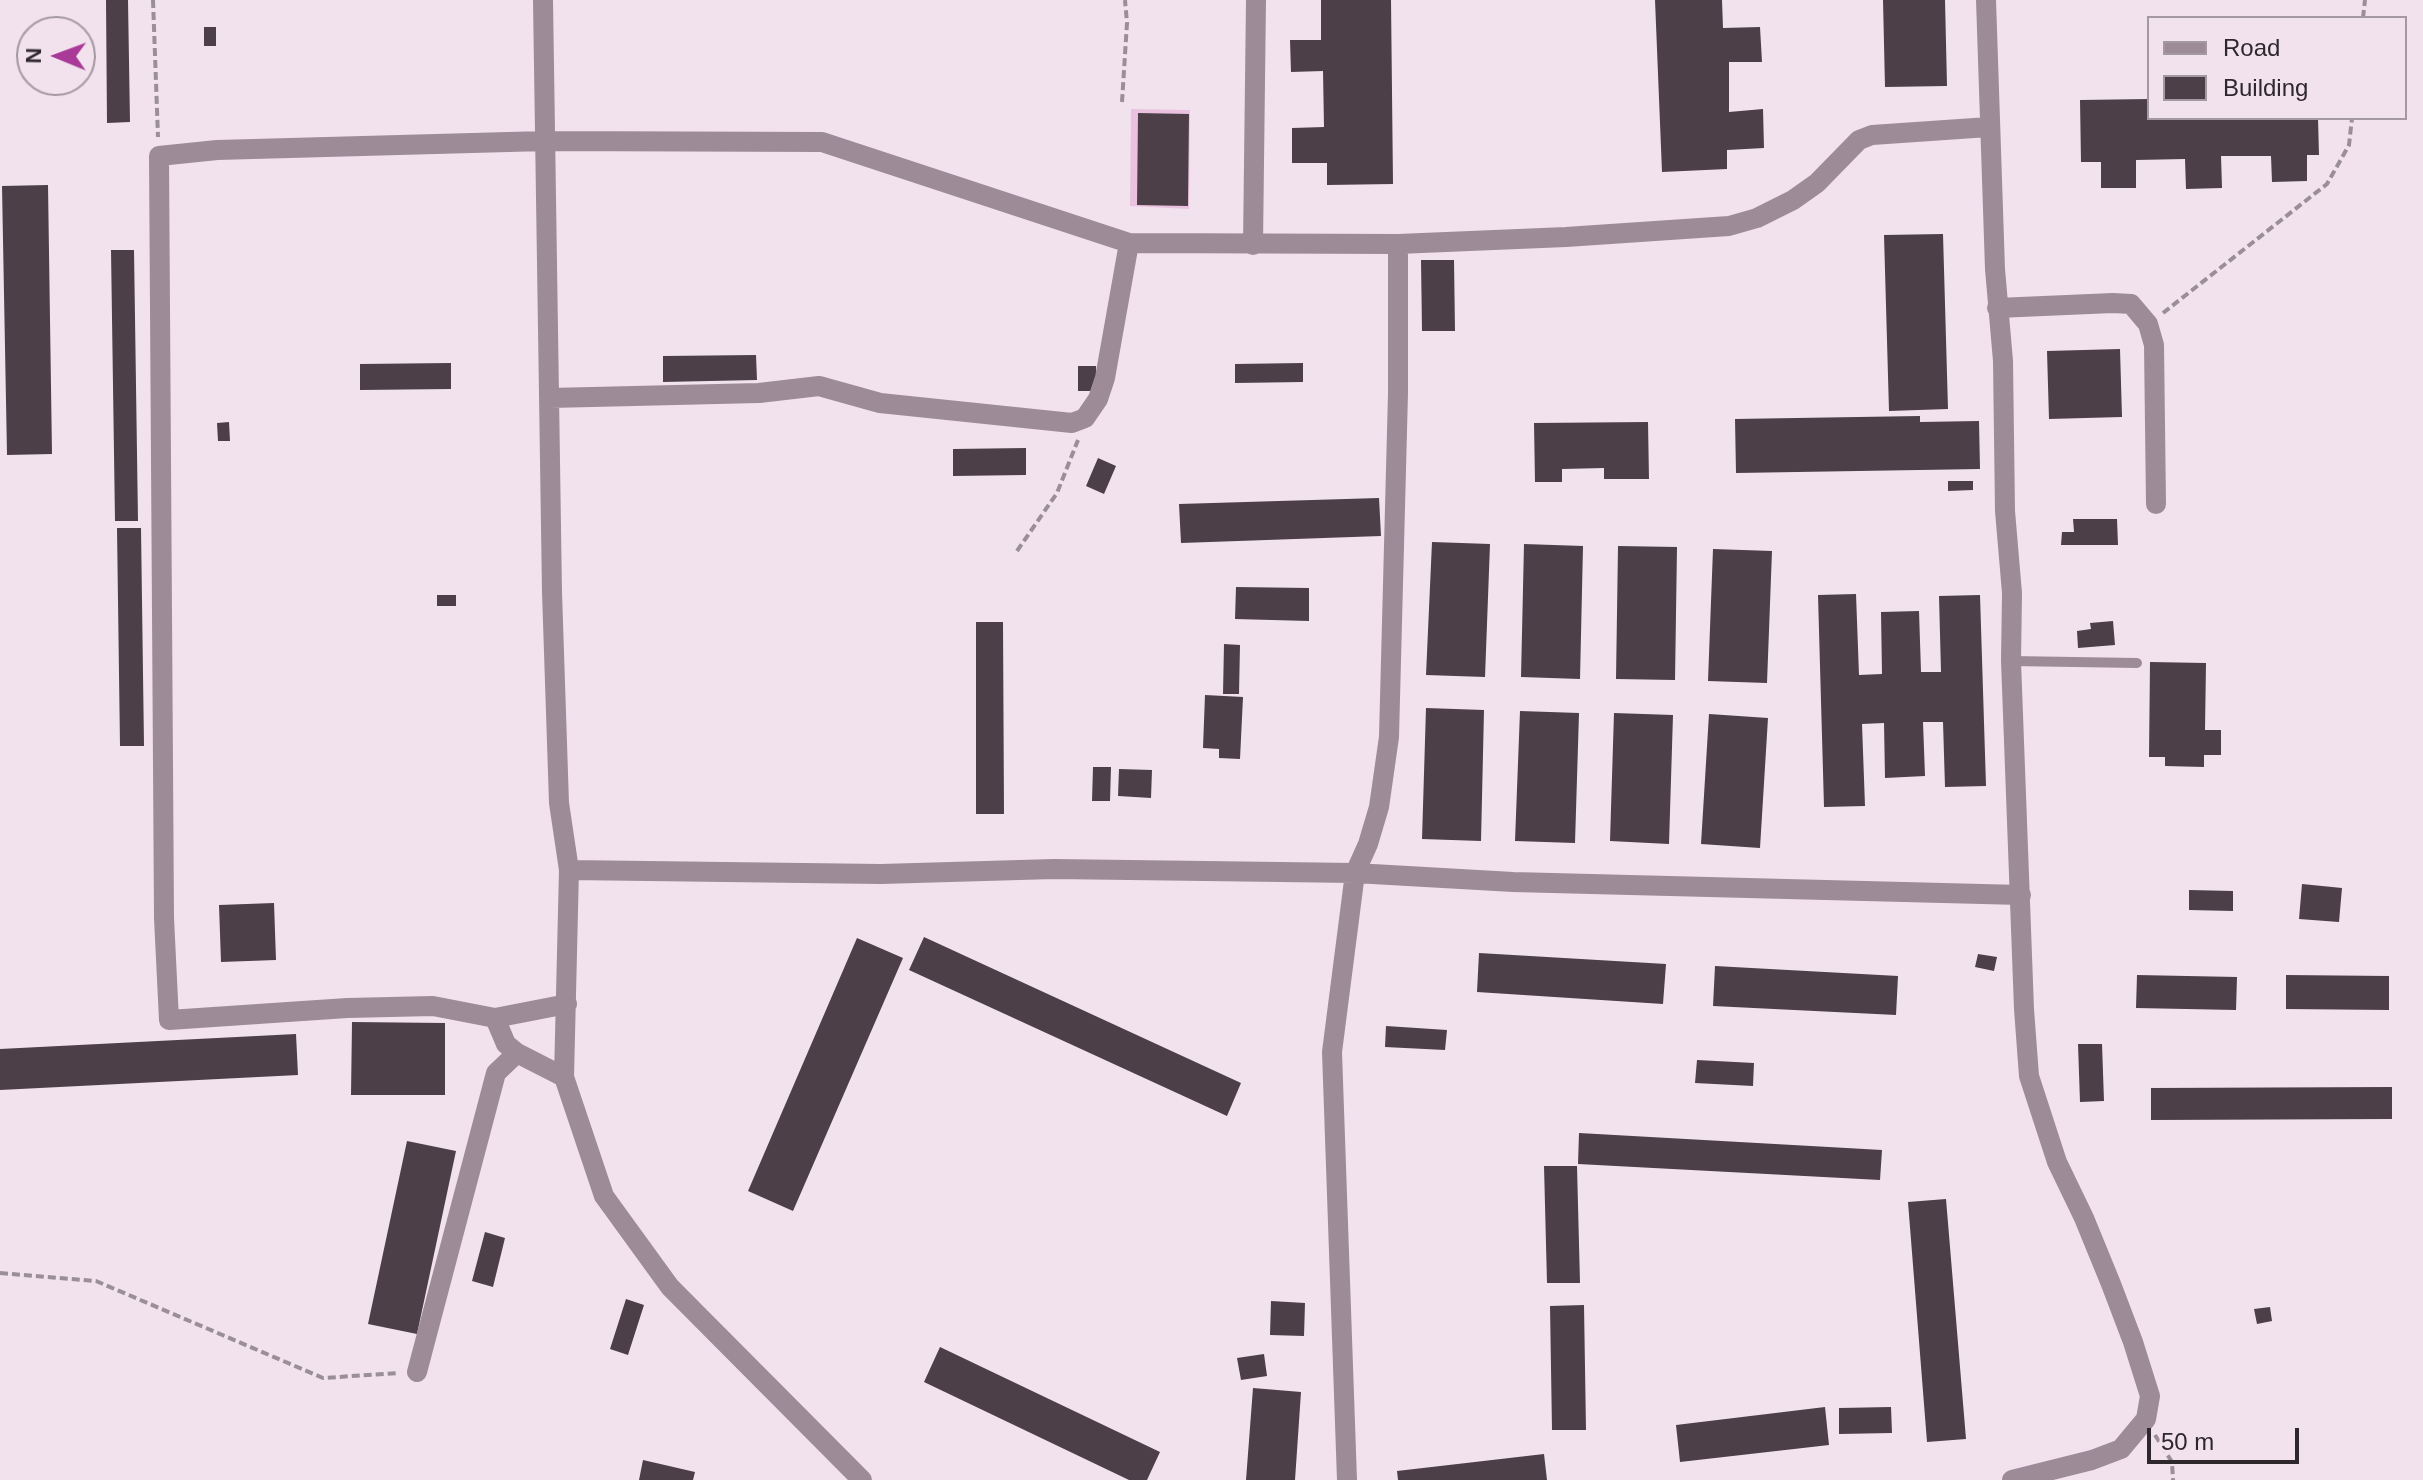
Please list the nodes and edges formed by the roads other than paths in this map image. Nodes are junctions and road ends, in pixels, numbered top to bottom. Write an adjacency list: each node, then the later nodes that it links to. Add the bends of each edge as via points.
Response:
1 (543, 0): 5 (street)
2 (1256, 0): 8 (street)
3 (1986, 0): 4 (street)
4 (1989, 127): 7 (street, via 1872,135 1859,140 1793,200 1729,226); 9 (street)
5 (545, 141): 6 (street, via 822,142); 10 (street); 18 (street, via 159,156 169,1020 433,1006)
6 (1129, 243): 8 (street); 10 (street, via 1105,378 1085,418 1072,423 880,403 819,386 759,393)
7 (1398, 244): 8 (street); 15 (street, via 1389,737 1379,807)
8 (1253, 245)
9 (1997, 308): 11 (street, via 2122,303 2131,304 2148,324 2154,345); 12 (street)
10 (550, 398): 14 (street, via 559,803)
11 (2156, 504)
12 (2011, 661): 13 (lane); 16 (street)
13 (2137, 663)
14 (569, 870): 15 (street); 17 (street)
15 (1355, 873): 16 (street); 23 (street, via 1332,1052)
16 (2021, 895): 24 (street, via 2029,1076 2057,1162 2084,1218 2150,1396 2146,1419 2121,1449)
17 (567, 1004): 18 (street); 20 (street)
18 (495, 1018): 19 (street, via 506,1044)
19 (517, 1053): 20 (street); 21 (street, via 496,1073)
20 (564, 1077): 22 (street, via 604,1196 670,1287)
21 (417, 1372)
22 (862, 1480)
23 (1347, 1480)
24 (2012, 1480)

